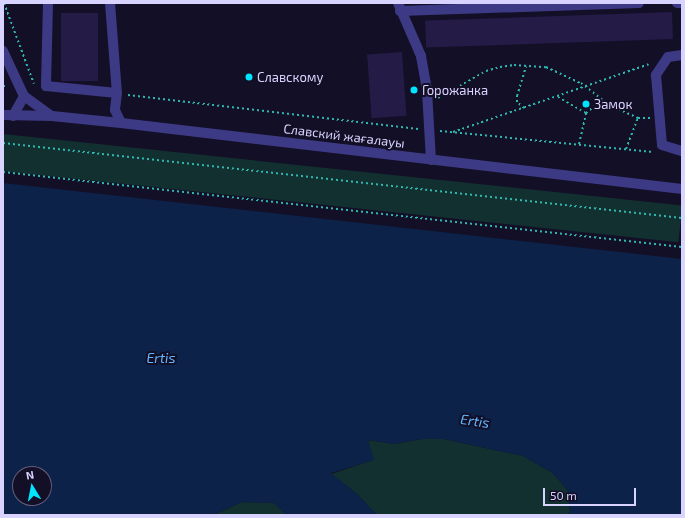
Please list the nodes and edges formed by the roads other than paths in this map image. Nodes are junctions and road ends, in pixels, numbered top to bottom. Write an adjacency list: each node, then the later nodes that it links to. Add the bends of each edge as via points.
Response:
1 (48, 3): 10 (street, via 46,86)
2 (110, 3): 10 (street)
3 (640, 3): 6 (street)
4 (677, 3): 5 (street)
5 (682, 3)
6 (399, 7): 15 (street, via 421,56 427,91)
7 (3, 51): 9 (street)
8 (682, 55): 14 (street, via 668,57 656,75 662,145)
9 (22, 91): 11 (street); 12 (street)
10 (117, 94): 13 (street, via 115,110)
11 (8, 115): 12 (street, Славский жағалауы)
12 (52, 116): 13 (street, Славский жағалауы)
13 (121, 123): 15 (street, Славский жағалауы)
14 (682, 151)
15 (431, 160): 16 (street, Славский жағалауы)
16 (682, 189)

